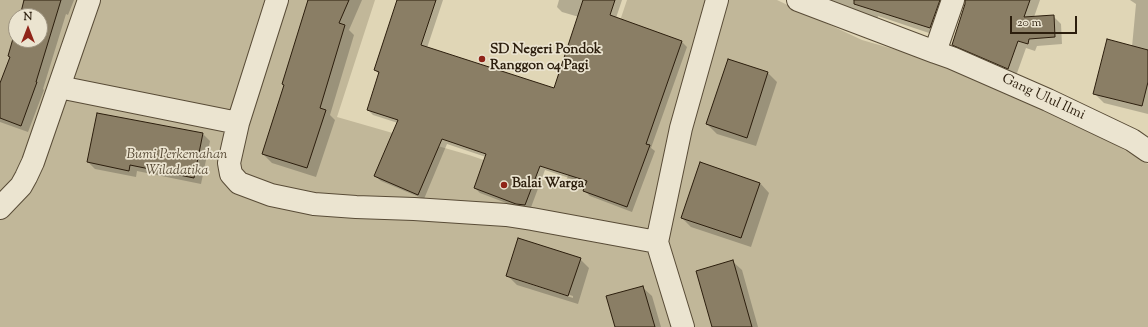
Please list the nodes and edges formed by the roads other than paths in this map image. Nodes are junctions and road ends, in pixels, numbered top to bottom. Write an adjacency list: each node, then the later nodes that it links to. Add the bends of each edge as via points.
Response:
1 (89, 0): 7 (street)
2 (277, 0): 8 (street)
3 (717, 0): 11 (street, via 681,128)
4 (798, 0): 6 (street, Gang Ulul Ilmi)
5 (953, 0): 6 (street)
6 (934, 52): 9 (street, Gang Ulul Ilmi, via 1048,100 1132,140)
7 (59, 87): 8 (street); 10 (street, via 26,177)
8 (238, 123): 11 (street, via 229,163 231,174 239,182 271,195 314,204 506,215)
9 (1148, 151)
10 (0, 208)
11 (657, 242): 12 (street)
12 (683, 327)

